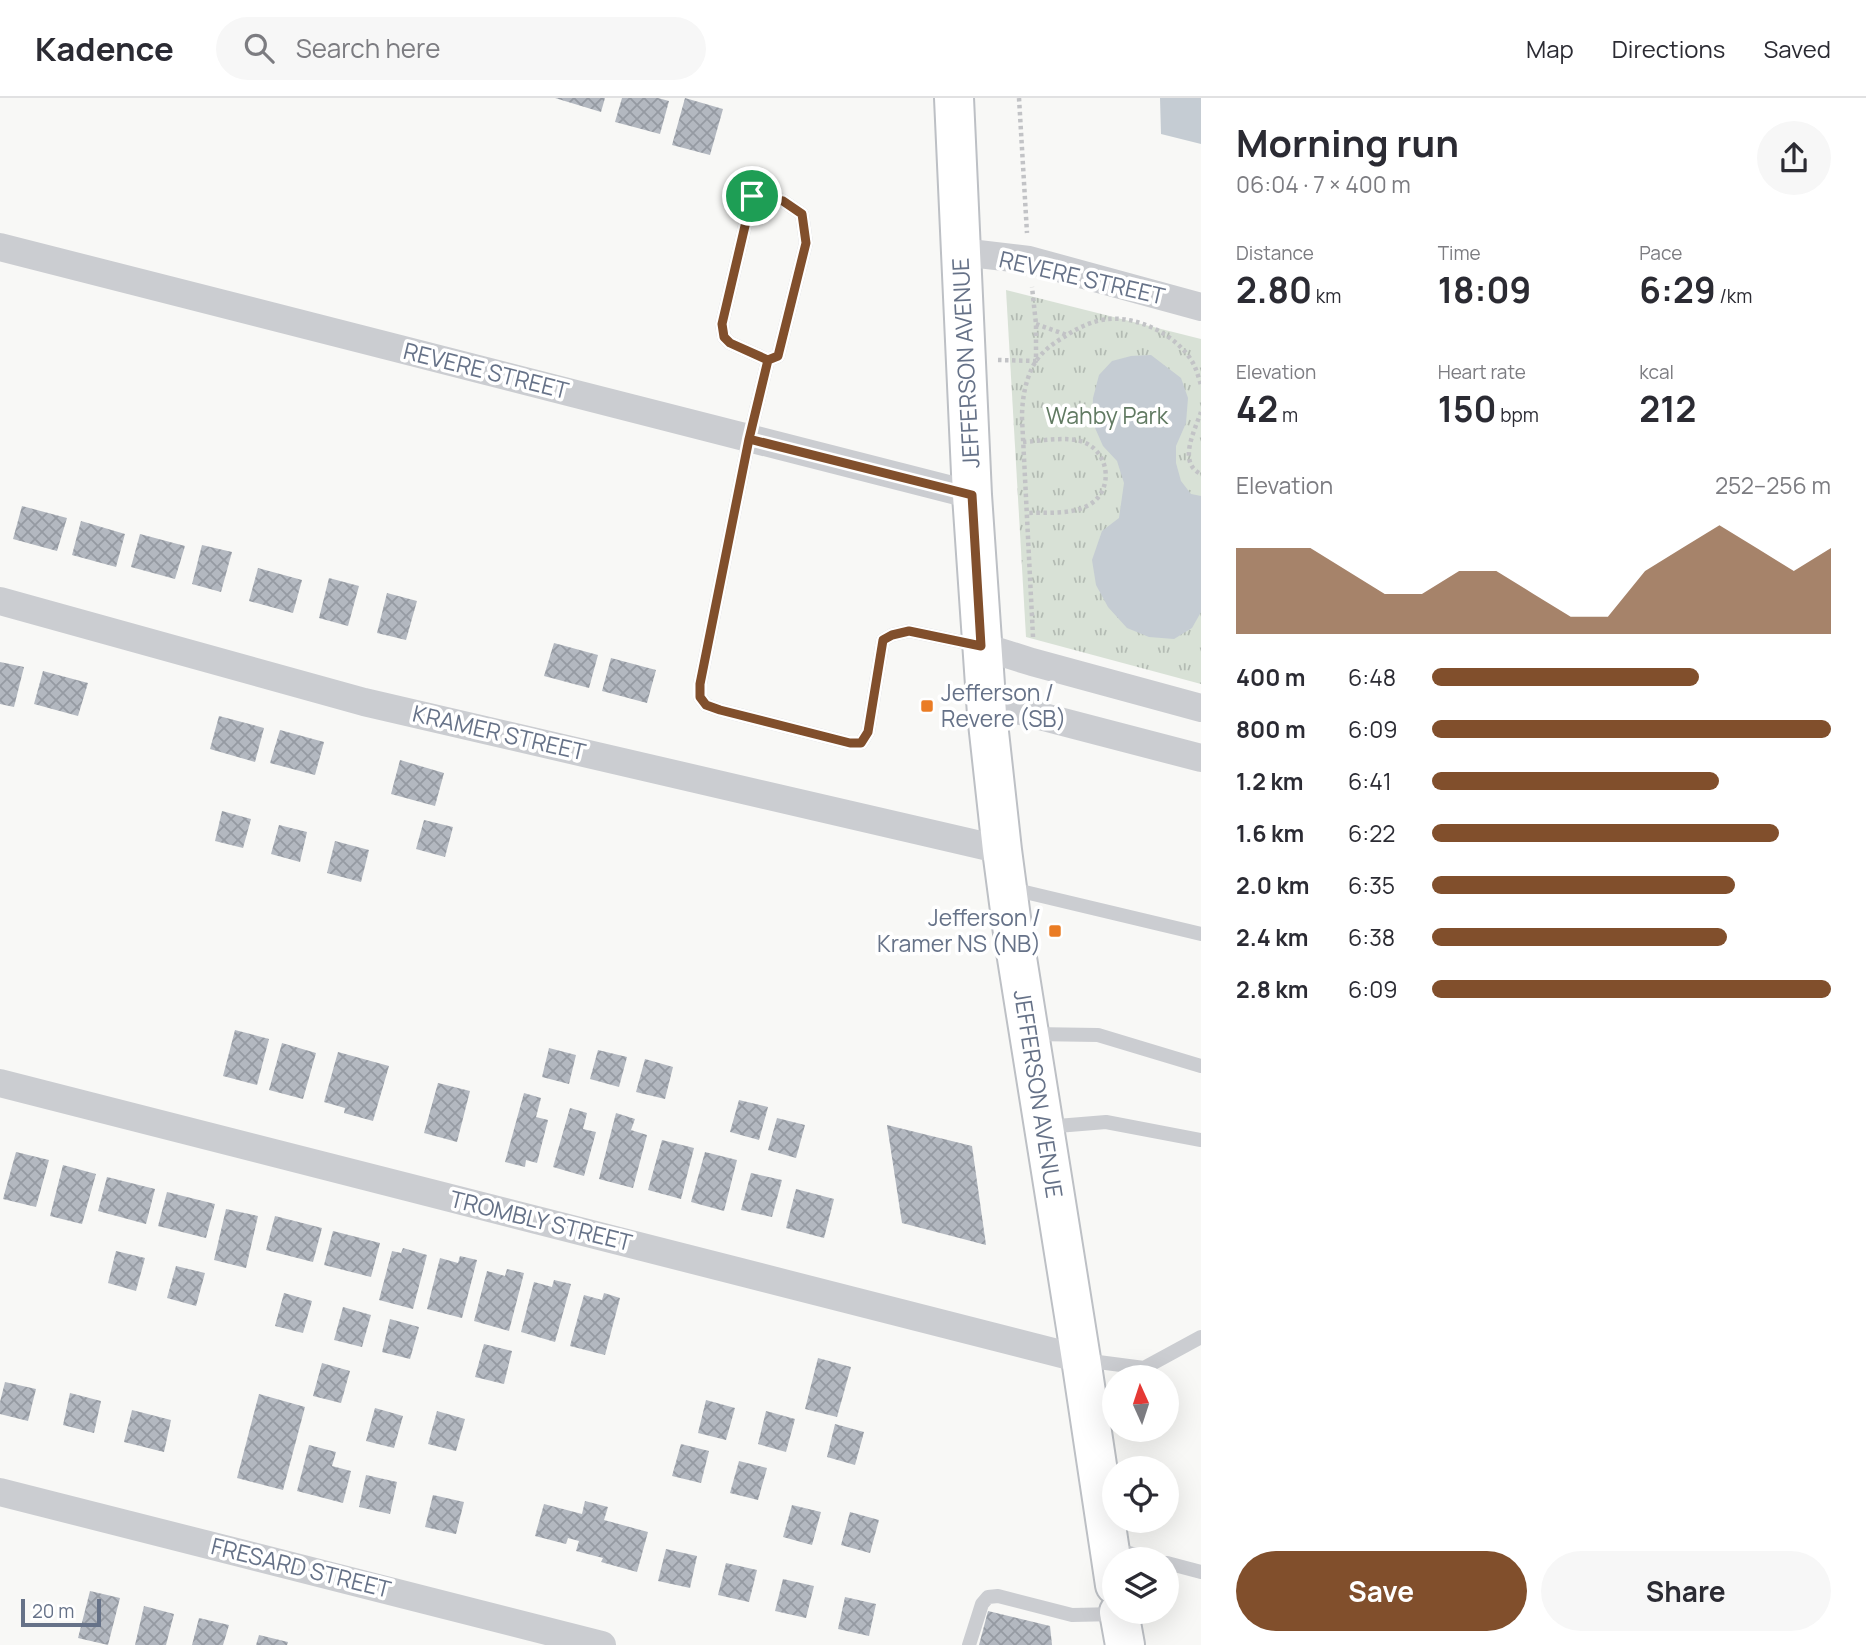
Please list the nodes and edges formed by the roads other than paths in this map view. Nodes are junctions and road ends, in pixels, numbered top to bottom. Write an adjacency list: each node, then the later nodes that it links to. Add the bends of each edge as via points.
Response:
1 (954, 98): 3 (main road, JEFFERSON AVENUE)
2 (0, 247): 6 (street, REVERE STREET)
3 (961, 252): 4 (street, REVERE STREET, via 1028,260); 7 (main road, JEFFERSON AVENUE)
4 (1201, 307)
5 (768, 360): 5 (lane, via 778,356 806,243 802,214 783,201 752,196 722,324 730,343); 6 (lane)
6 (749, 439): 7 (street, REVERE STREET); 9 (lane, via 700,684 700,697 706,705 861,743 868,732 883,640 909,631)
7 (972, 495): 9 (main road, JEFFERSON AVENUE)
8 (0, 601): 13 (street, KRAMER STREET, via 364,702)
9 (981, 646): 10 (main road, JEFFERSON AVENUE); 11 (street)
10 (986, 702): 12 (street); 13 (main road, JEFFERSON AVENUE)
11 (1201, 708)
12 (1201, 758)
13 (1002, 850): 14 (main road, JEFFERSON AVENUE)
14 (1007, 888): 15 (lane); 16 (main road, JEFFERSON AVENUE)
15 (1201, 934)
16 (1029, 1034): 17 (lane, via 1098,1035); 19 (main road, JEFFERSON AVENUE)
17 (1201, 1066)
18 (0, 1083): 22 (street, TROMBLY STREET)
19 (1043, 1127): 20 (lane, via 1106,1122); 22 (main road, JEFFERSON AVENUE)
20 (1201, 1140)
21 (1201, 1338): 22 (lane, via 1144,1368)
22 (1081, 1359): 24 (main road, JEFFERSON AVENUE)
23 (0, 1492): 28 (street, FRESARD STREET)
24 (1108, 1547)
25 (1179, 1566): 26 (lane)
26 (1201, 1572)
27 (1102, 1614): 29 (lane, via 1072,1615 988,1597)
28 (602, 1645)
29 (969, 1645)

